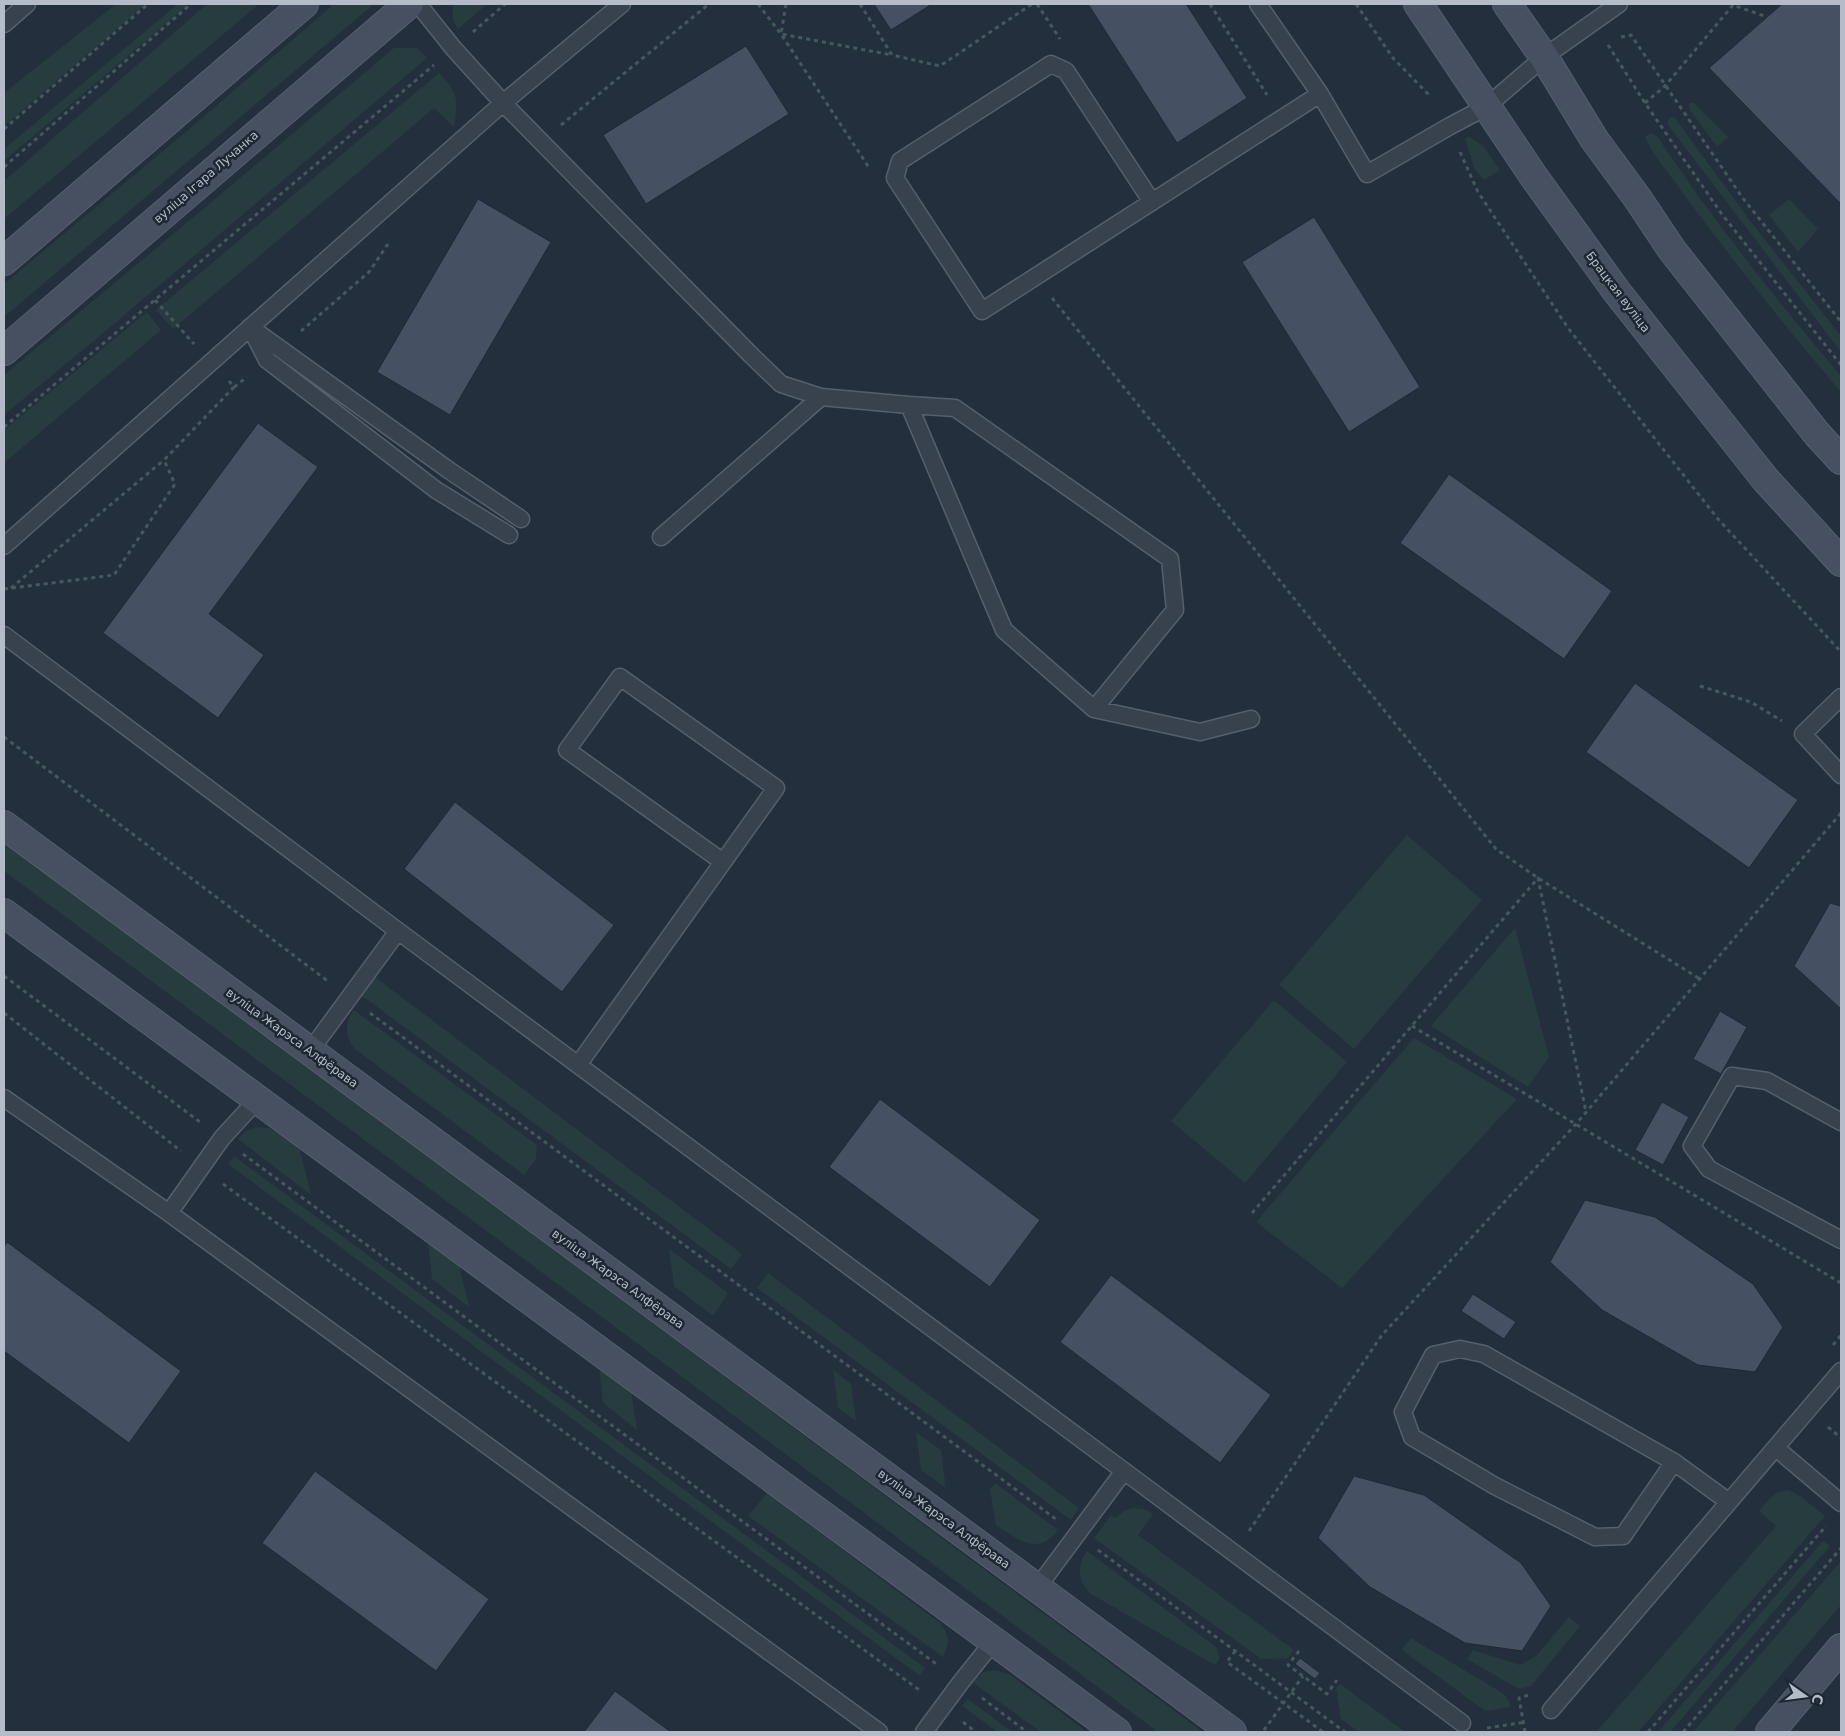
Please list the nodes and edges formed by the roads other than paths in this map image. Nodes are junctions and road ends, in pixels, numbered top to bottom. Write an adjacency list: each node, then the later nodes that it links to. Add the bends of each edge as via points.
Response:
1 (27, 4): 10 (lane)
2 (304, 4): 16 (main road)
3 (409, 4): 18 (main road, вуліца Ігара Лучанка)
4 (418, 4): 13 (lane)
5 (622, 4): 13 (lane)
6 (1258, 4): 12 (lane)
7 (1418, 4): 14 (main road, Брацкая вуліца)
8 (1507, 4): 11 (main road)
9 (1619, 4): 11 (lane)
10 (4, 24)
11 (1544, 57): 14 (lane); 21 (main road, via 1594,139 1672,250)
12 (1320, 94): 14 (lane, via 1367,174); 15 (lane)
13 (503, 103): 17 (lane); 19 (lane, via 781,384)
14 (1486, 107): 26 (main road, Брацкая вуліца, via 1617,292 1765,479)
15 (1152, 202): 15 (lane, via 982,312 895,178 900,161 1051,64 1066,71)
16 (4, 261)
17 (250, 327): 22 (lane); 23 (lane, via 267,360 436,490); 25 (lane)
18 (4, 351)
19 (821, 397): 20 (lane); 24 (lane)
20 (909, 405): 29 (lane, via 1004,630); 29 (lane, via 955,408 1170,560 1175,610)
21 (1841, 460)
22 (521, 519)
23 (509, 535)
24 (660, 537)
25 (4, 546)
26 (1841, 562)
27 (4, 635): 35 (lane)
28 (1841, 697): 31 (lane, via 1803,734)
29 (1094, 709): 30 (lane, via 1200,732)
30 (1251, 718)
31 (1841, 774)
32 (4, 825): 36 (main road, вуліца Жарэса Алфёрава)
33 (723, 862): 33 (lane, via 776,788 620,676 567,750); 37 (lane)
34 (4, 913): 39 (main road)
35 (398, 931): 36 (lane); 37 (lane)
36 (310, 1051): 49 (main road, вуліца Жарэса Алфёрава)
37 (578, 1065): 46 (lane)
38 (4, 1098): 41 (lane)
39 (257, 1100): 41 (lane, via 222,1138); 50 (main road)
40 (1841, 1122): 42 (lane, via 1767,1081 1732,1076 1692,1146 1708,1169)
41 (170, 1213): 54 (lane)
42 (1841, 1240)
43 (1841, 1371): 44 (lane)
44 (1776, 1448): 47 (lane); 48 (lane)
45 (1674, 1462): 45 (lane, via 1484,1354 1468,1351 1433,1355 1403,1412 1412,1437 1495,1486 1595,1537 1623,1536); 47 (lane)
46 (1124, 1471): 49 (lane); 53 (lane)
47 (1729, 1502): 52 (lane)
48 (1841, 1503)
49 (1037, 1588): 57 (main road, вуліца Жарэса Алфёрава)
50 (993, 1642): 55 (lane); 56 (main road)
51 (1841, 1648): 58 (main road)
52 (1550, 1710)
53 (1462, 1723)
54 (879, 1732)
55 (924, 1732)
56 (1117, 1732)
57 (1232, 1732)
58 (1770, 1732)

